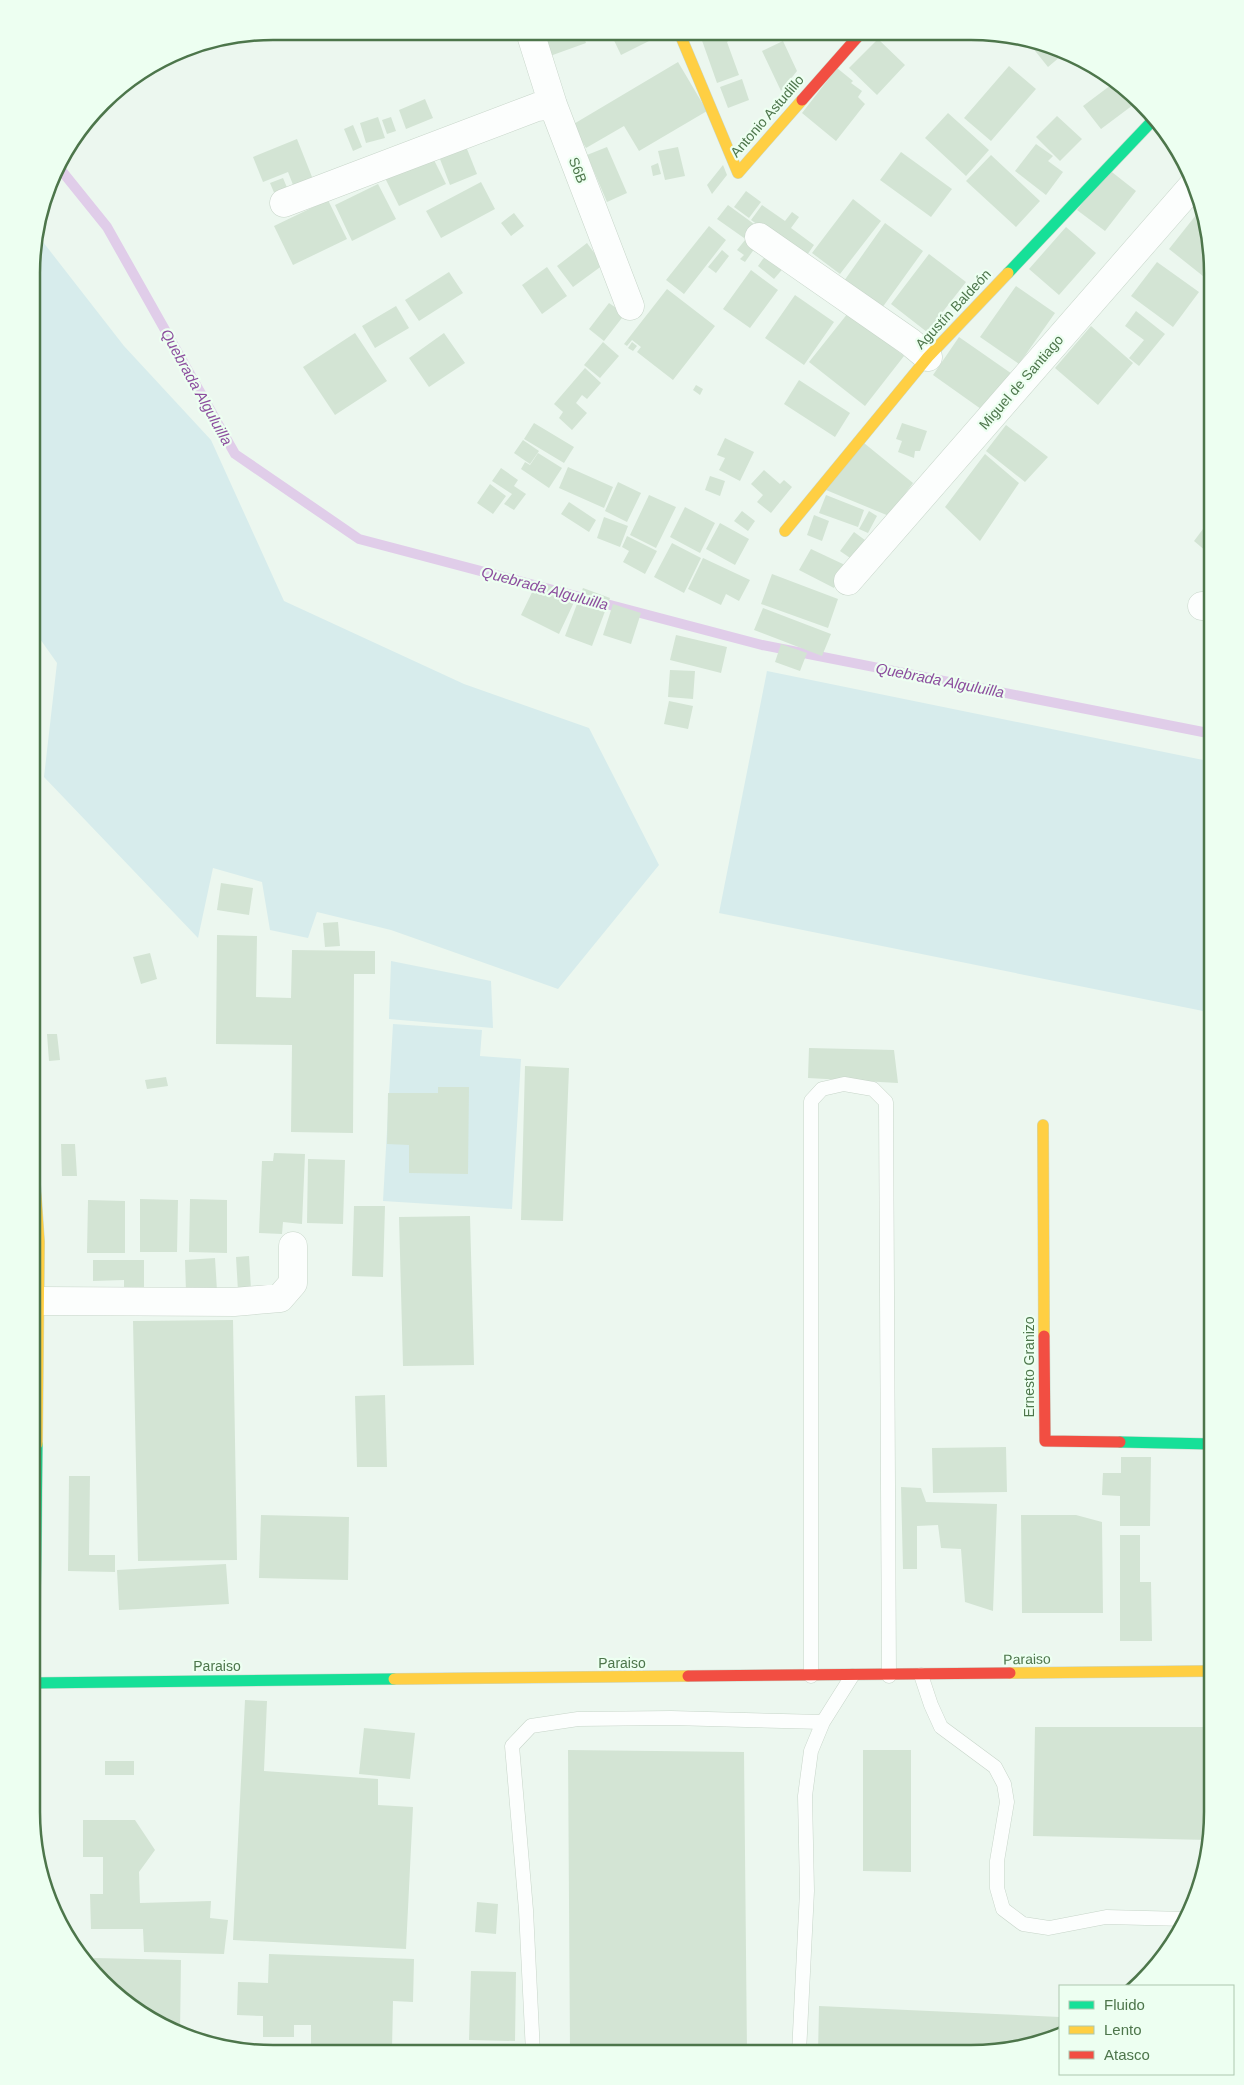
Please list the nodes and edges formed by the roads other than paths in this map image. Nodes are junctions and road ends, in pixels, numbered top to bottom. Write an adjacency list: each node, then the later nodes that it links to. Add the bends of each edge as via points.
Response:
1 (533, 40): 4 (street, S6B)
2 (682, 40): 3 (street, Antonio Astudillo, via 738,172)
3 (855, 40)
4 (553, 105): 7 (street, via 537,107); 9 (street, S6B)
5 (1150, 124): 10 (street, Agustín Baldeón)
6 (1189, 190): 12 (street, Miguel de Santiago)
7 (284, 203)
8 (759, 237): 10 (street)
9 (630, 306)
10 (928, 356): 11 (street, Agustín Baldeón)
11 (785, 531)
12 (848, 581)
13 (1043, 1125): 16 (street, Ernesto Granizo, via 1045,1441)
14 (294, 1246): 15 (street, via 293,1283 280,1298 234,1302)
15 (40, 1301)
16 (1204, 1444)
17 (1204, 1671): 18 (street, Paraiso)
18 (921, 1675): 21 (street, Paraiso); 24 (lane, via 941,1726 995,1767 1004,1784 1008,1802 997,1861 997,1888 1003,1909 1023,1924 1049,1928 1106,1917)
19 (811, 1676): 20 (street, Paraiso); 21 (lane, via 811,1101 822,1089 844,1084 872,1089 886,1102); 22 (street, Paraiso)
20 (852, 1676): 21 (street, Paraiso); 23 (lane)
21 (889, 1676)
22 (40, 1683)
23 (822, 1722): 25 (lane, via 578,1719 531,1726 512,1746 526,1910); 26 (lane, via 811,1751 805,1796 807,1891)
24 (1178, 1919)
25 (533, 2045)
26 (799, 2045)

